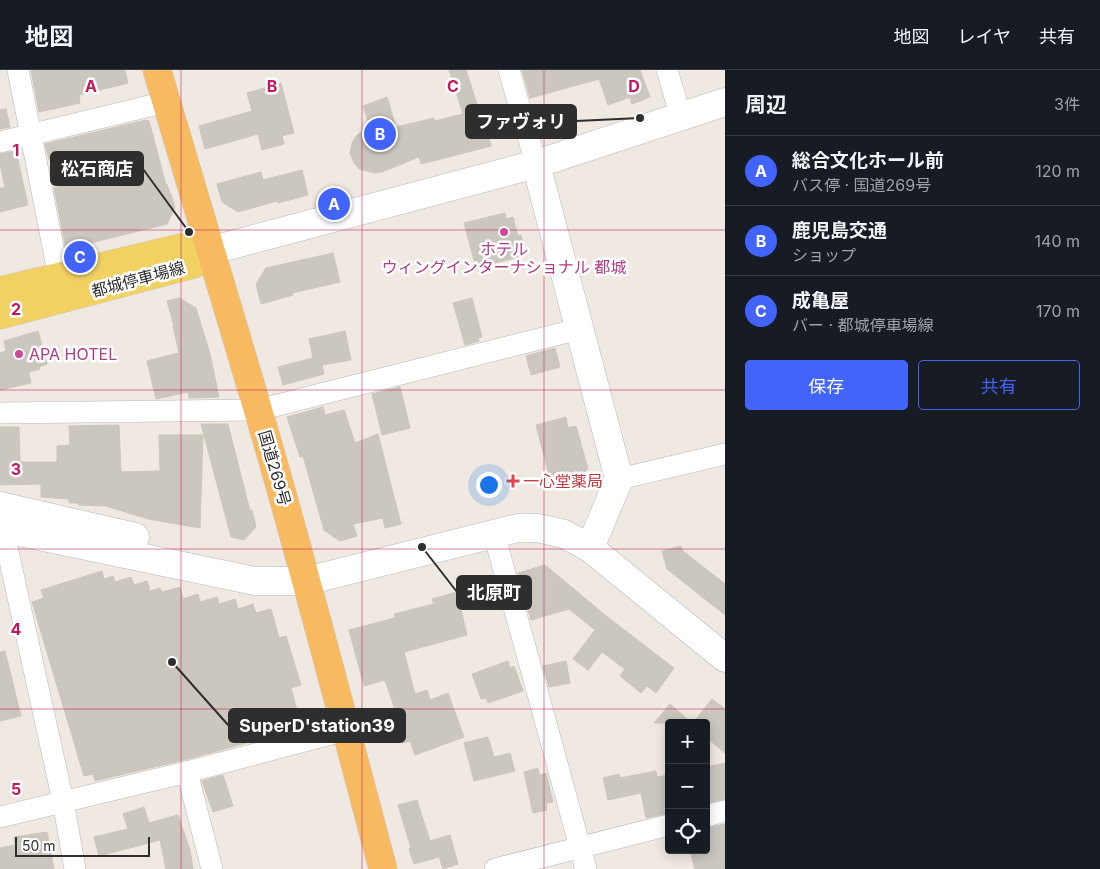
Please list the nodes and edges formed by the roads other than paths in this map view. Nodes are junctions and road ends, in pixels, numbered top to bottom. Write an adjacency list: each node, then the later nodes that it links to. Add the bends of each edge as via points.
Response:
1 (18, 70): 8 (street)
2 (157, 70): 5 (highway, 国道269号)
3 (509, 70): 10 (street)
4 (667, 70): 7 (street)
5 (166, 102): 8 (street); 11 (highway, 国道269号)
6 (725, 102): 7 (street)
7 (681, 117): 10 (street)
8 (30, 134): 9 (street); 12 (street)
9 (0, 142)
10 (536, 164): 11 (street); 15 (street)
11 (209, 251): 12 (main road, 都城停車場線, via 189,246); 14 (main road, 都城停車場線, via 194,264); 16 (highway, 国道269号)
12 (59, 277): 13 (main road, 都城停車場線)
13 (0, 290)
14 (0, 314)
15 (579, 329): 16 (street); 19 (street)
16 (258, 410): 17 (street); 23 (highway, 国道269号)
17 (0, 413)
18 (725, 454): 19 (street)
19 (619, 478): 22 (street)
20 (1, 521): 23 (street, via 255,565); 27 (street)
21 (494, 534): 22 (street, via 518,528 538,528 564,534); 23 (street); 32 (street)
22 (590, 548): 24 (street)
23 (306, 581): 25 (highway, 国道269号)
24 (725, 658)
25 (346, 730): 26 (street); 35 (highway, 国道269号)
26 (187, 772): 27 (street); 34 (street)
27 (63, 801): 30 (street); 33 (street)
28 (725, 811): 29 (street)
29 (710, 815)
30 (0, 816)
31 (665, 826): 32 (street)
32 (581, 848): 36 (street); 37 (street)
33 (75, 869)
34 (212, 869)
35 (383, 869)
36 (495, 869)
37 (586, 869)

